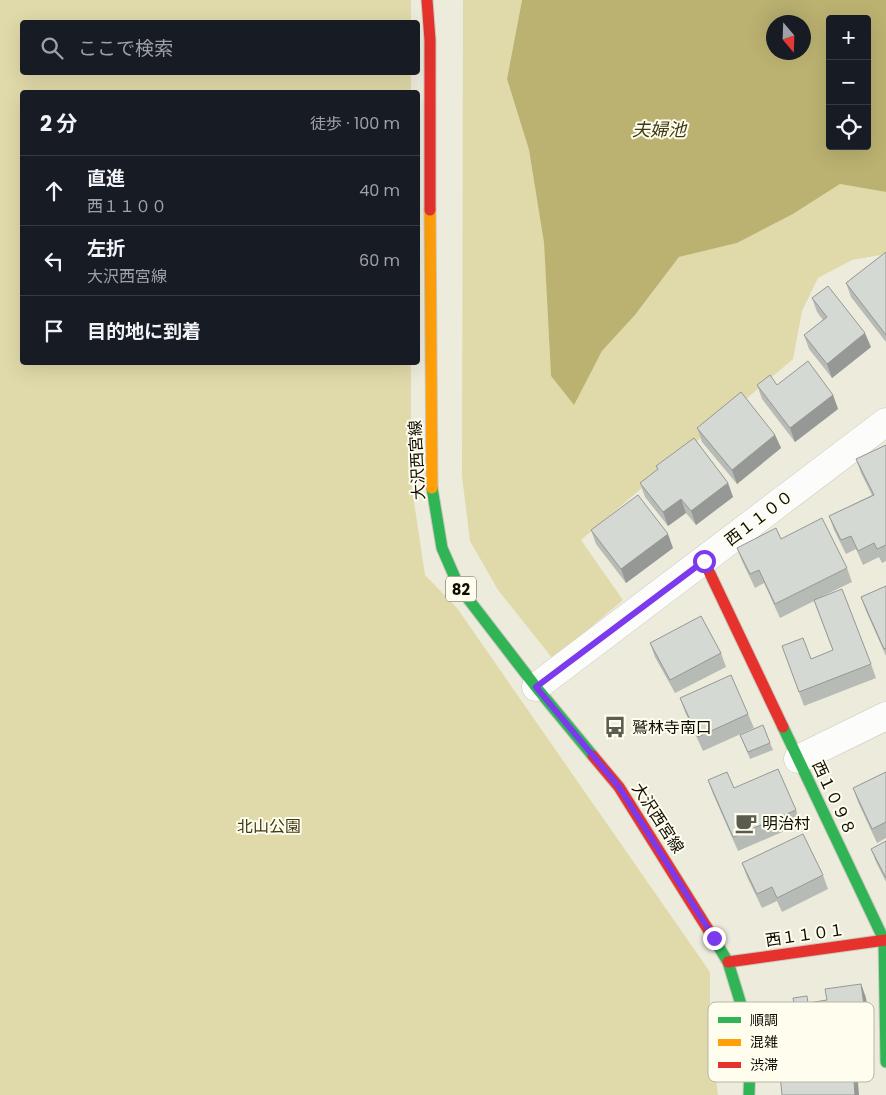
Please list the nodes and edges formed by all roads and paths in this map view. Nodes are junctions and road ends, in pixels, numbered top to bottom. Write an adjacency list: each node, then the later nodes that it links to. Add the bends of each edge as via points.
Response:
1 (427, 0): 4 (main road, 大沢西宮線 / 82, via 430,50 431,484 442,548 460,587)
2 (886, 422): 3 (street, 西１１００)
3 (704, 561): 4 (street, 西１１００); 6 (main road, 西１０９８)
4 (536, 687): 8 (main road, 大沢西宮線 / 82, via 619,787)
5 (886, 716): 6 (street)
6 (798, 759): 7 (main road, 西１０９８)
7 (885, 940): 8 (main road, 西１１０１); 10 (main road, 西１０９８)
8 (728, 962): 9 (main road, 大沢西宮線 / 82)
9 (740, 1002)
10 (886, 1062)
11 (749, 1082): 12 (main road, 大沢西宮線 / 82)
12 (749, 1095)

